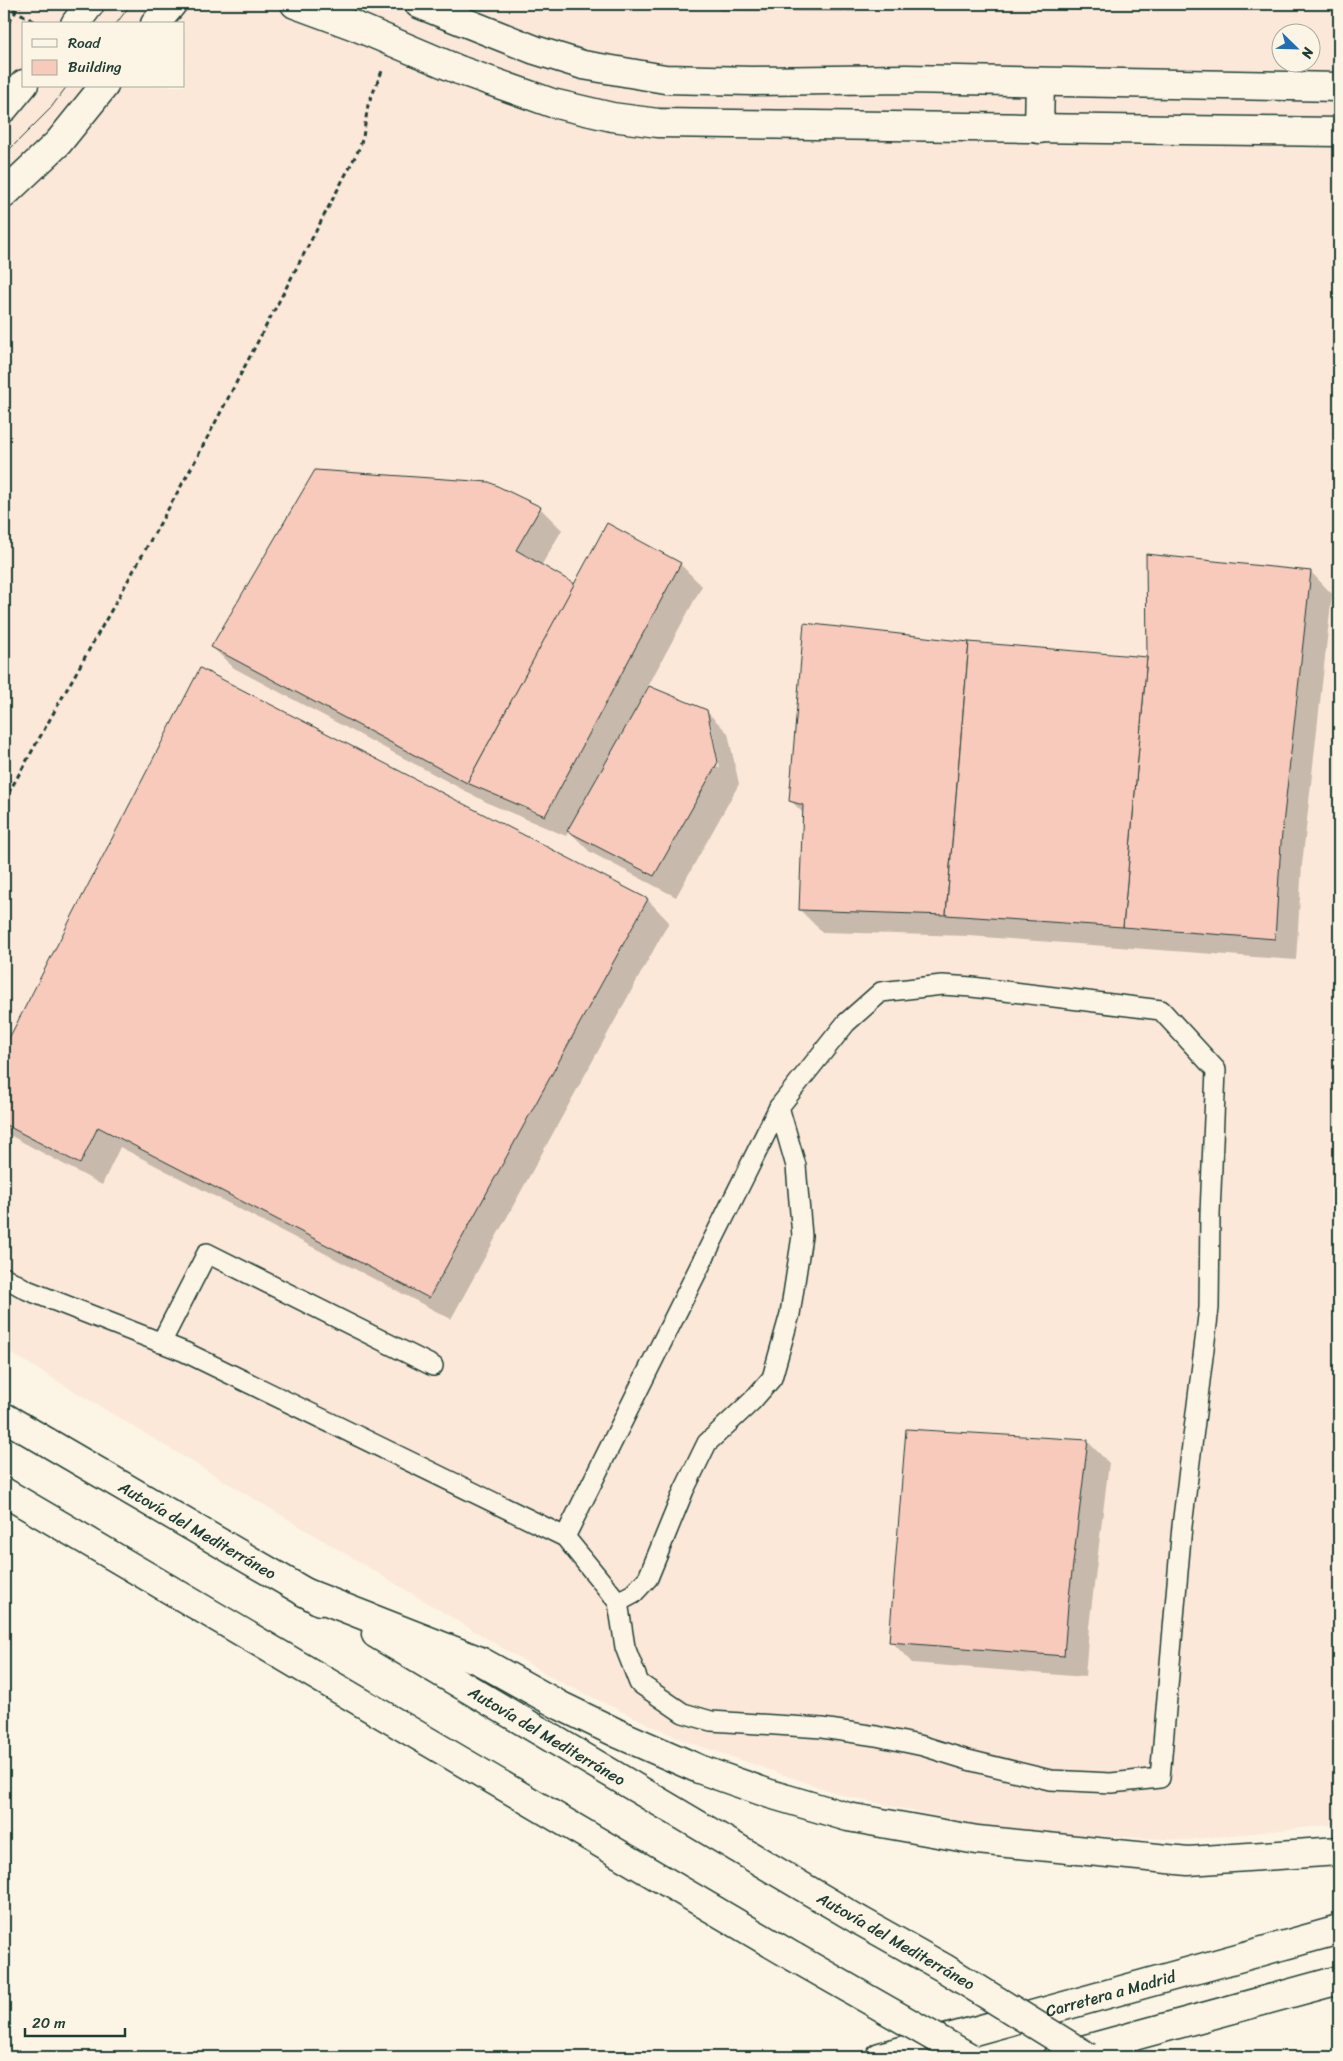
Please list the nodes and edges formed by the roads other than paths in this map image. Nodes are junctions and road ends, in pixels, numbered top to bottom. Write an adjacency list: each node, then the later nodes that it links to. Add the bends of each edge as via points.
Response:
1 (90, 4): 5 (main road)
2 (172, 4): 6 (main road)
3 (296, 4): 12 (main road, bridge, via 459,70 552,103 612,117 658,123)
4 (419, 4): 7 (main road, via 535,50 583,65 665,79)
5 (76, 22)
6 (157, 22)
7 (1040, 82): 9 (main road); 12 (main road)
8 (22, 86): 11 (main road)
9 (1339, 87)
10 (102, 88): 14 (main road, via 58,143)
11 (4, 108)
12 (1039, 129): 13 (main road)
13 (1339, 132)
14 (4, 194)
15 (779, 1107): 21 (lane); 23 (lane, via 796,1166 802,1236 790,1314 772,1378 707,1444 684,1490 648,1578 633,1594); 23 (lane, via 846,1023 881,992 942,985 1161,1010 1216,1070 1209,1308 1182,1526 1160,1778 1111,1782 1050,1780 876,1736 822,1728 711,1721 683,1713 639,1684 625,1647)
16 (4, 1277): 17 (lane, via 27,1290)
17 (160, 1342): 18 (lane, via 208,1253); 21 (lane)
18 (434, 1366)
19 (4, 1417): 22 (main road, Autovía del Mediterráneo)
20 (4, 1492): 28 (main road, bridge)
21 (565, 1537): 23 (lane)
22 (304, 1592): 24 (main road, via 480,1661 561,1706 700,1769 848,1817 977,1840 1188,1861); 30 (main road, Autovía del Mediterráneo, bridge, via 944,1968)
23 (618, 1602)
24 (1339, 1851)
25 (1339, 1930): 27 (main road, Carretera a Madrid)
26 (1339, 1980): 29 (main road)
27 (880, 2057)
28 (969, 2057)
29 (1057, 2057)
30 (1088, 2057)

